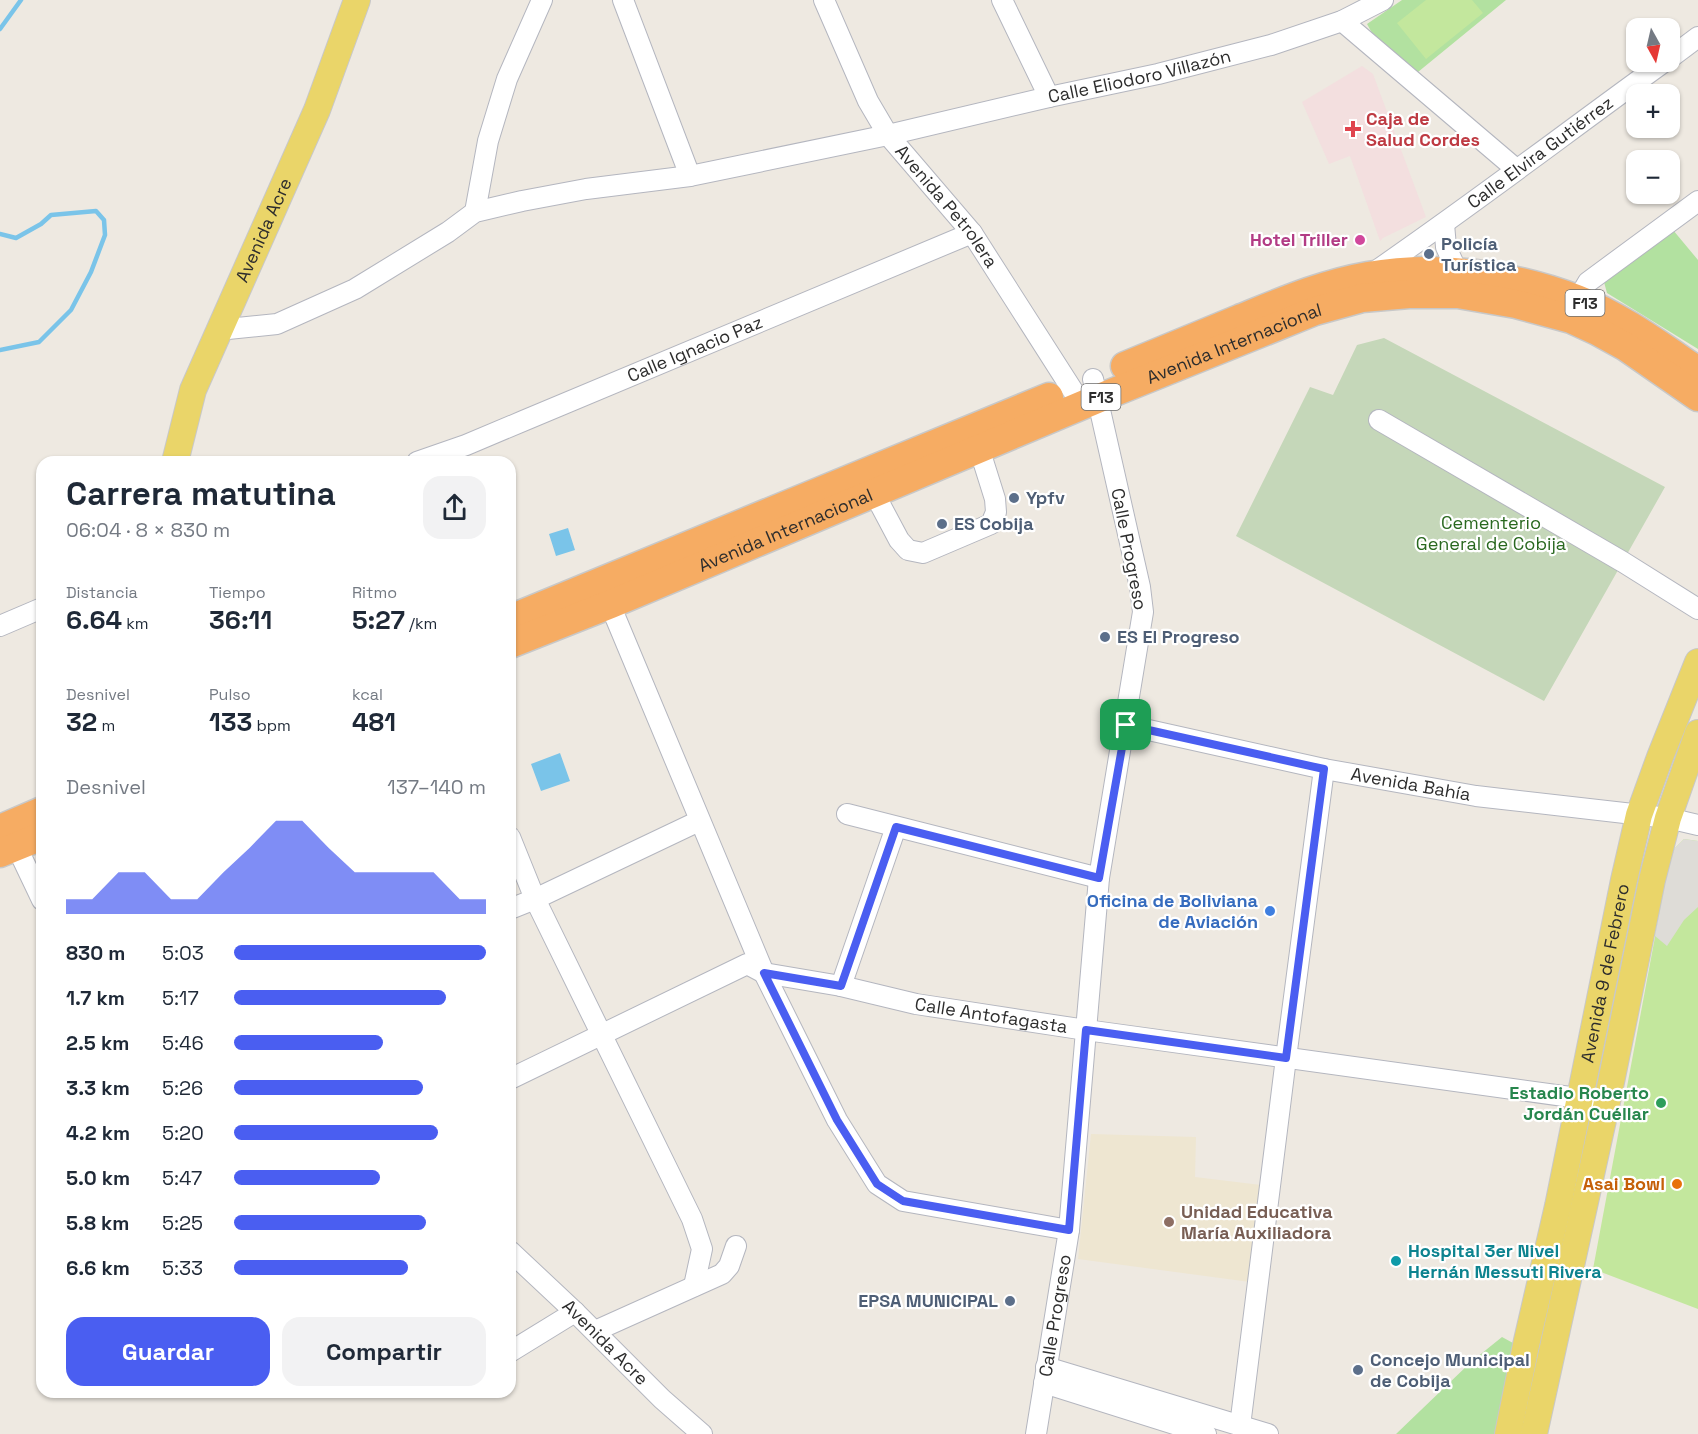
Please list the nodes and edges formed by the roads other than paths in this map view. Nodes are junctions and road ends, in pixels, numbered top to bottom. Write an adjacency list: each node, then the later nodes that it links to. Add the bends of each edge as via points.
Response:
1 (357, 0): 22 (main road, Avenida Acre, via 317,110)
2 (542, 0): 16 (street, via 507,79 488,141)
3 (623, 0): 14 (street)
4 (824, 0): 12 (street, Avenida Petrolera, via 868,101)
5 (1002, 0): 11 (street)
6 (1383, 0): 7 (street, Calle Eliodoro Villazón)
7 (1342, 21): 11 (street, Calle Eliodoro Villazón, via 1271,45); 13 (street)
8 (1698, 37): 9 (street)
9 (1680, 50)
10 (1650, 72): 13 (street, Calle Elvira Gutiérrez)
11 (1049, 97): 12 (street, Calle Eliodoro Villazón)
12 (888, 135): 14 (street, Calle Eliodoro Villazón); 18 (street, Avenida Petrolera)
13 (1516, 169): 17 (street, Calle Elvira Gutiérrez)
14 (690, 176): 16 (street, Calle Eliodoro Villazón, via 586,189)
15 (1698, 201): 21 (street, via 1588,282)
16 (475, 212): 22 (street, via 345,293 277,324)
17 (1444, 224): 19 (street, via 1446,247); 20 (street, Calle Elvira Gutiérrez)
18 (972, 233): 24 (street, Avenida Petrolera); 28 (street, Calle Ignacio Paz)
19 (1457, 271): 20 (highway, Avenida Internacional / F13); 21 (highway, Avenida Internacional / F13, via 1525,283)
20 (1368, 276): 24 (highway, Avenida Internacional / F13, via 1293,296)
21 (1575, 309): 23 (highway, Avenida Internacional / F13, via 1625,323); 24 (highway, Avenida Internacional / F13, via 1458,294 1362,298 1315,310)
22 (218, 330): 27 (main road, Avenida Acre, via 193,390)
23 (1698, 377)
24 (1086, 393): 26 (highway, Avenida Internacional / F13); 30 (highway, Avenida Internacional / F13); 37 (street, Calle Progreso, via 1140,587 1143,612)
25 (1379, 420): 31 (street)
26 (979, 448): 29 (highway, Avenida Internacional / F13); 29 (street, via 996,512 991,524 962,537 923,553 908,550)
27 (176, 456)
28 (434, 456)
29 (874, 493): 30 (highway, Avenida Internacional / F13)
30 (605, 593): 33 (highway, Avenida Internacional / F13); 35 (highway, Avenida Internacional / F13); 44 (street)
31 (1698, 609)
32 (36, 611): 34 (street)
33 (516, 617)
34 (0, 626)
35 (516, 641)
36 (1698, 662): 41 (main road, Avenida 9 de Febrero)
37 (1126, 725): 39 (street, Avenida Bahía); 49 (street, Calle Progreso)
38 (1698, 734): 43 (main road, Avenida 9 de Febrero)
39 (1324, 769): 41 (street, Avenida Bahía, via 1476,796); 57 (street)
40 (847, 814): 46 (street)
41 (1640, 815): 43 (street, Avenida Bahía); 59 (main road, Avenida 9 de Febrero)
42 (36, 817): 47 (highway)
43 (1668, 818): 45 (street, Avenida Bahía); 60 (main road, Avenida 9 de Febrero)
44 (699, 820): 51 (street); 53 (street)
45 (1698, 825)
46 (896, 827): 49 (street); 54 (street)
47 (13, 838): 50 (street)
48 (516, 852): 51 (street)
49 (1099, 878): 55 (street, Calle Progreso)
50 (36, 887)
51 (535, 899): 52 (street); 56 (street)
52 (516, 907)
53 (764, 973): 54 (street, Calle Antofagasta); 56 (street, Calle Antofagasta, via 747,964); 61 (street, via 837,1120 877,1184 903,1201)
54 (841, 986): 55 (street, Calle Antofagasta, via 915,1004)
55 (1086, 1030): 57 (street, Calle Antofagasta); 61 (street, Calle Progreso)
56 (601, 1036): 58 (street, Calle Antofagasta); 64 (street, via 692,1219 702,1249)
57 (1286, 1058): 59 (street, Calle Antofagasta); 69 (street)
58 (516, 1076)
59 (1579, 1097): 60 (street, Calle Antofagasta); 74 (main road, Avenida 9 de Febrero)
60 (1607, 1102): 75 (main road, Avenida 9 de Febrero)
61 (1069, 1230): 68 (street, Calle Progreso)
62 (736, 1246): 64 (street, via 722,1274)
63 (516, 1257): 65 (street, Avenida Acre)
64 (694, 1286): 66 (street)
65 (576, 1312): 66 (street, Avenida Acre); 67 (street)
66 (595, 1331): 70 (street, Avenida Acre)
67 (516, 1348)
68 (1045, 1375): 69 (street); 71 (street, Calle Progreso); 72 (street)
69 (1240, 1426): 73 (street)
70 (702, 1434)
71 (1036, 1434)
72 (1206, 1434)
73 (1268, 1434)
74 (1508, 1434)
75 (1534, 1434)

